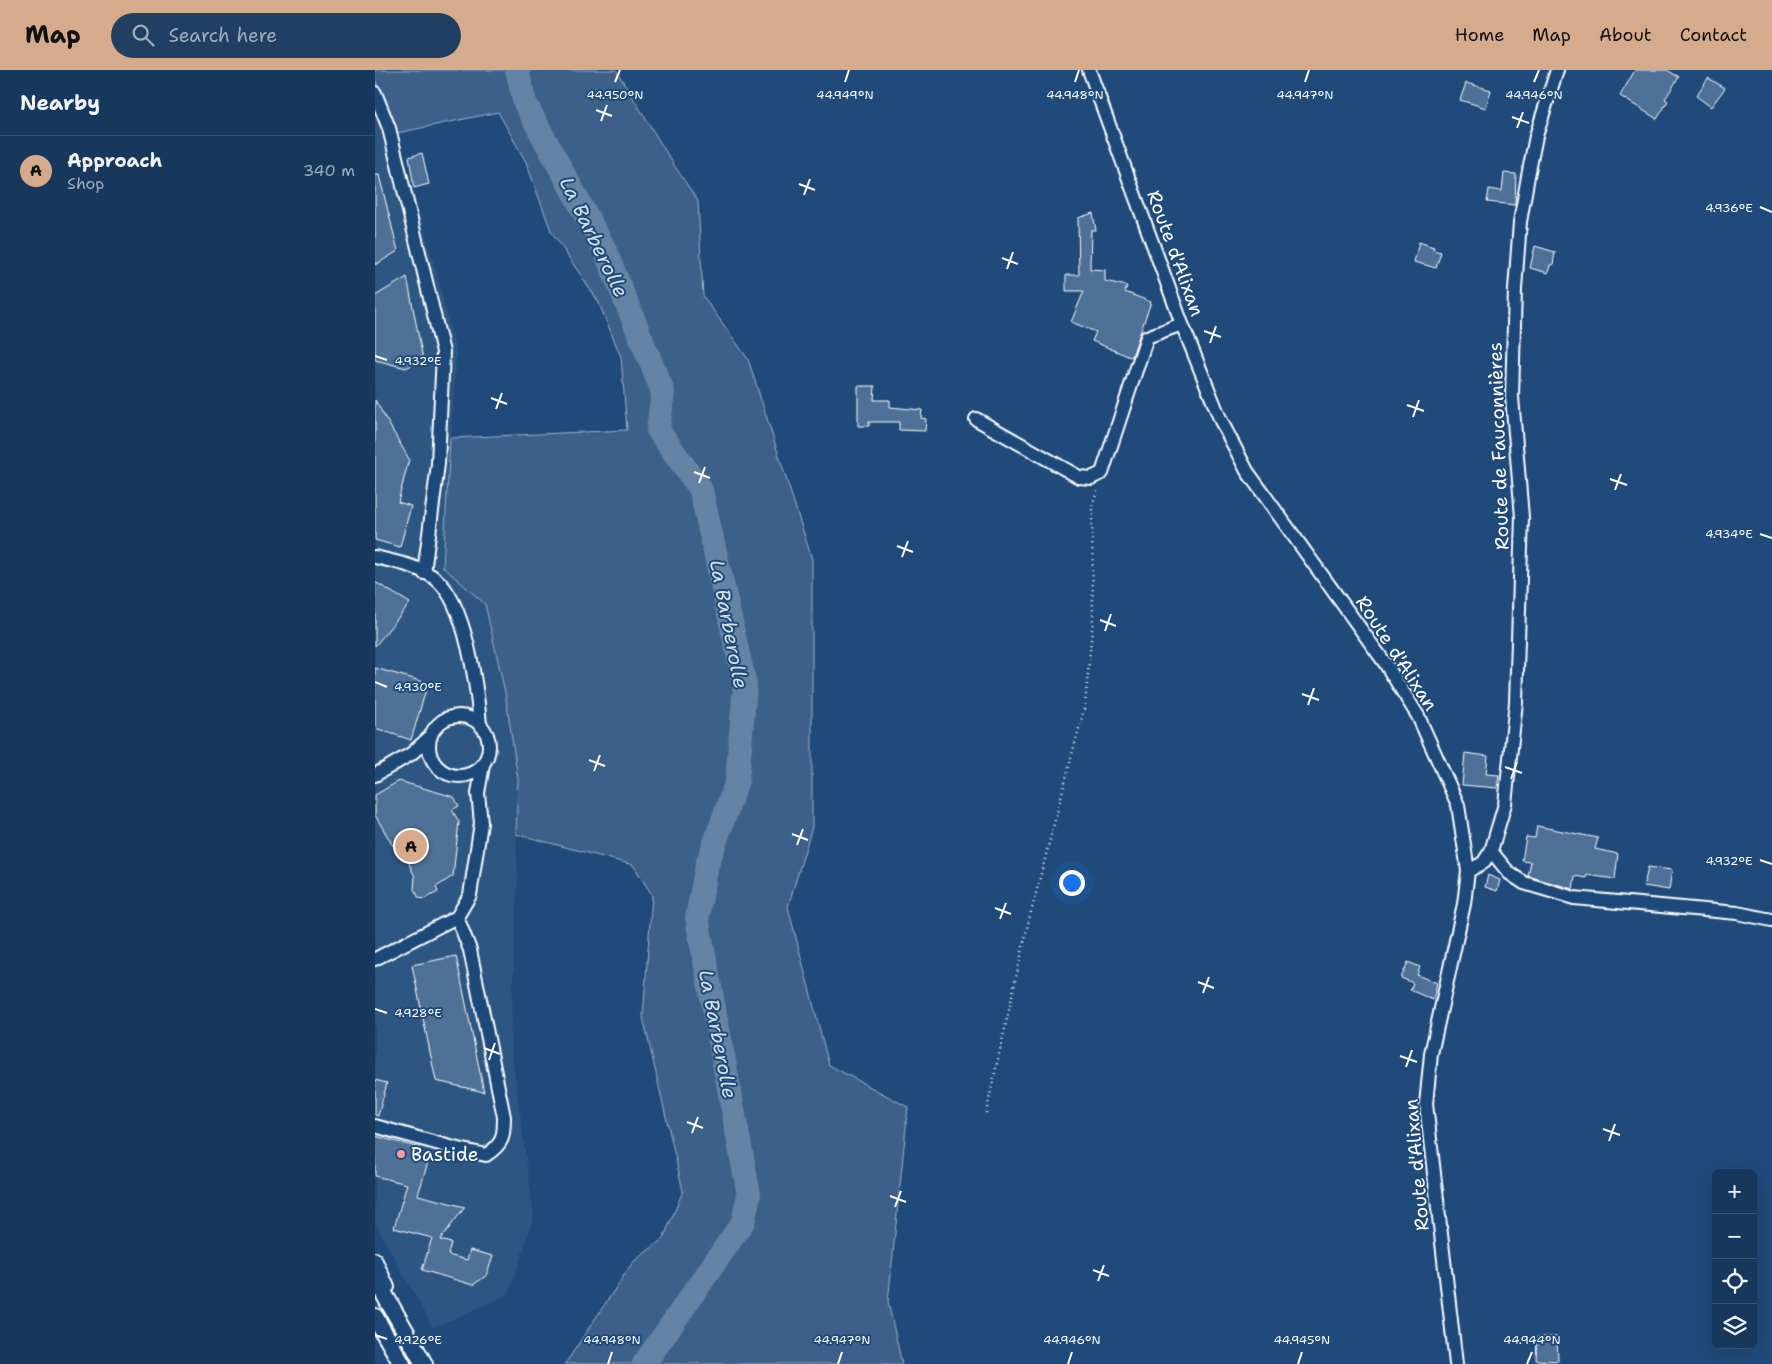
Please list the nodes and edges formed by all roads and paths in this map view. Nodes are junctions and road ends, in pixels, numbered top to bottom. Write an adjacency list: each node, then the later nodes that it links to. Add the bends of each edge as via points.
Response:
1 (1089, 70): 4 (street, Route d'Alixan)
2 (1557, 70): 19 (street, Route de Fauconnières, via 1535,136 1520,222 1512,349 1512,398 1522,517 1515,702 1505,804)
3 (375, 93): 8 (street, via 389,128 443,352 438,464)
4 (1182, 324): 6 (street, via 1147,337); 20 (street, Route d'Alixan, via 1221,420 1247,471 1385,663 1418,716 1458,805)
5 (976, 419): 6 (street, via 1079,478 1091,478)
6 (1102, 473): 24 (path, via 1092,506 1093,618 1085,705 1029,920)
7 (375, 557): 8 (street, via 411,566)
8 (424, 573): 9 (street, via 437,580 457,606)
9 (478, 696): 10 (street); 11 (street)
10 (457, 716): 11 (street, via 466,716); 12 (street, via 441,722)
11 (480, 724): 15 (street, via 489,744)
12 (431, 736): 13 (street); 14 (street, via 430,751)
13 (411, 754): 14 (street); 16 (street)
14 (436, 765): 17 (street, via 443,771)
15 (483, 765): 17 (street, via 473,773); 18 (street)
16 (375, 775)
17 (460, 776): 18 (street)
18 (479, 793): 21 (street, via 481,824 470,895)
19 (1491, 851): 20 (street, Route de Fauconnières, via 1483,863); 22 (street, via 1509,873 1524,883 1574,898 1737,913)
20 (1468, 871): 31 (street, Route d'Alixan, via 1464,904 1431,1054 1426,1104)
21 (457, 916): 23 (street); 25 (street, via 470,950 504,1117 504,1133 498,1147 486,1155)
22 (1772, 920)
23 (375, 959)
24 (986, 1113)
25 (375, 1126)
26 (375, 1259): 29 (street)
27 (375, 1278): 29 (main road)
28 (375, 1317): 30 (main road)
29 (422, 1361)
30 (402, 1364)
31 (1456, 1364)

